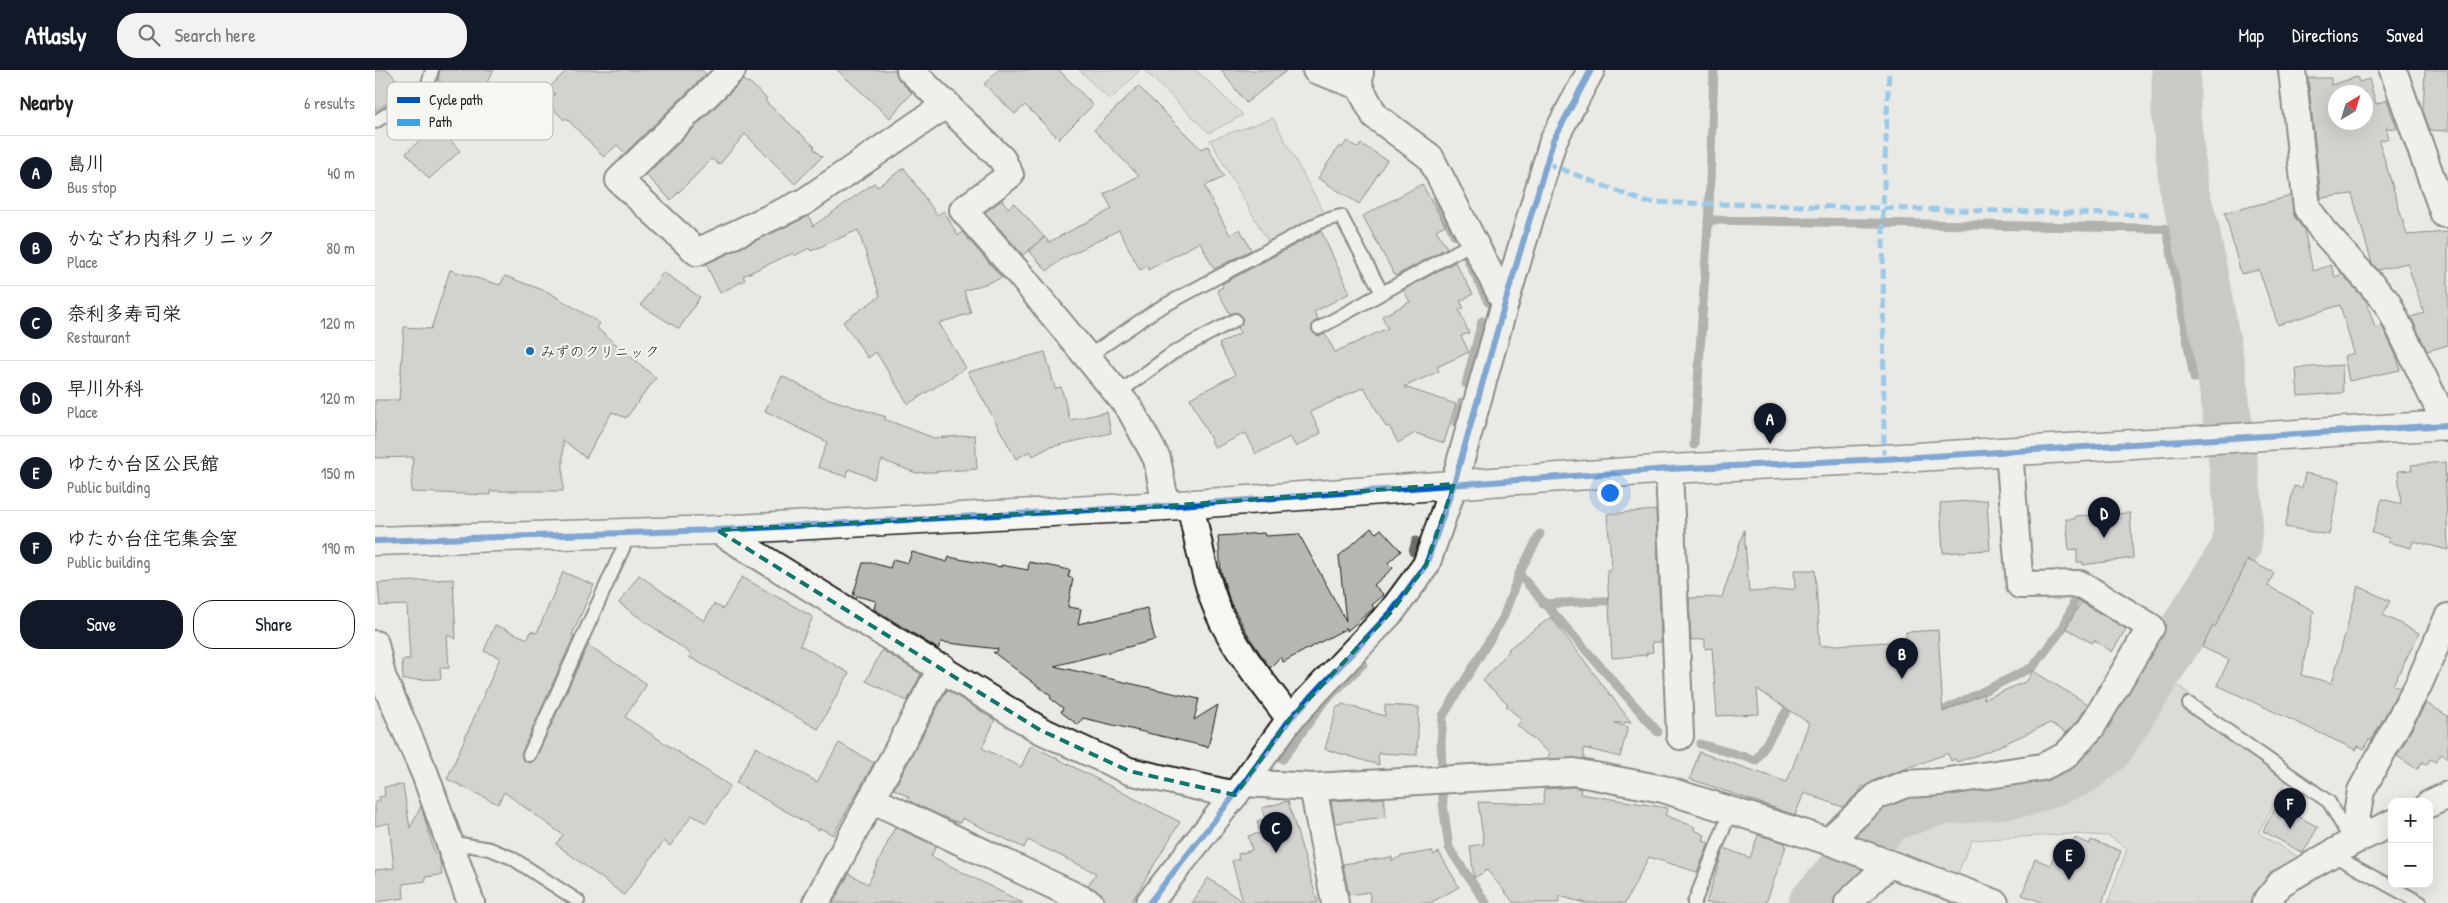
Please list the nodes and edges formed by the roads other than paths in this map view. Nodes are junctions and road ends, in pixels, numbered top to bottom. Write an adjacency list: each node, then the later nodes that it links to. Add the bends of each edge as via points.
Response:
1 (732, 70): 8 (street, via 619,180 697,252 804,202)
2 (910, 70): 8 (street)
3 (1316, 70): 7 (street)
4 (1591, 70): 14 (street, via 1553,141)
5 (2292, 70): 19 (street, via 2307,208 2323,231 2387,302)
6 (2393, 70): 11 (street, via 2444,214)
7 (1360, 78): 12 (street, via 1375,116 1430,157)
8 (947, 104): 17 (street, via 1002,159 1010,175 963,210)
9 (387, 114): 10 (lane)
10 (375, 122)
11 (2448, 213)
12 (1474, 242): 13 (lane); 14 (street)
13 (1382, 293): 16 (lane); 17 (lane, via 1341,216 1322,221 1156,310)
14 (1505, 302): 22 (street)
15 (1235, 320): 18 (lane, via 1173,353)
16 (1319, 328)
17 (1087, 357): 18 (street)
18 (1117, 394): 23 (street, via 1130,409)
19 (2448, 426): 20 (street)
20 (2009, 451): 21 (street); 42 (street, via 2020,585 2080,584 2151,627 2091,728 2065,756 2042,767 1906,784 1878,795)
21 (1669, 469): 22 (street); 32 (street)
22 (1454, 484): 23 (street); 31 (street, via 1426,565 1392,611)
23 (1178, 505): 24 (street); 31 (street, via 1223,621 1242,654)
24 (717, 530): 25 (street); 29 (street)
25 (630, 533): 26 (street); 33 (lane)
26 (375, 541)
27 (2448, 617): 43 (street, via 2417,686 2361,790)
28 (375, 644): 41 (street, via 382,676 425,774)
29 (941, 667): 35 (street, via 1040,730 1129,771); 37 (street)
30 (2189, 704): 43 (lane, via 2329,802)
31 (1290, 719): 35 (street)
32 (1680, 736)
33 (529, 754)
34 (1313, 787): 35 (street); 39 (street, via 1574,772 1663,789); 51 (street)
35 (1239, 789): 50 (street)
36 (2448, 795): 38 (street)
37 (871, 799): 48 (street); 49 (street)
38 (2433, 802)
39 (1731, 810): 42 (street); 52 (lane)
40 (2388, 825): 43 (street)
41 (449, 842): 46 (lane, via 490,849 512,858); 47 (street)
42 (1832, 843): 44 (street)
43 (2341, 848): 54 (street, via 2281,883); 55 (lane)
44 (1883, 862): 45 (street); 53 (street)
45 (1978, 900)
46 (578, 901)
47 (469, 903)
48 (816, 903)
49 (1090, 903)
50 (1149, 903)
51 (1335, 903)
52 (1694, 903)
53 (1848, 903)
54 (2265, 903)
55 (2421, 903)

